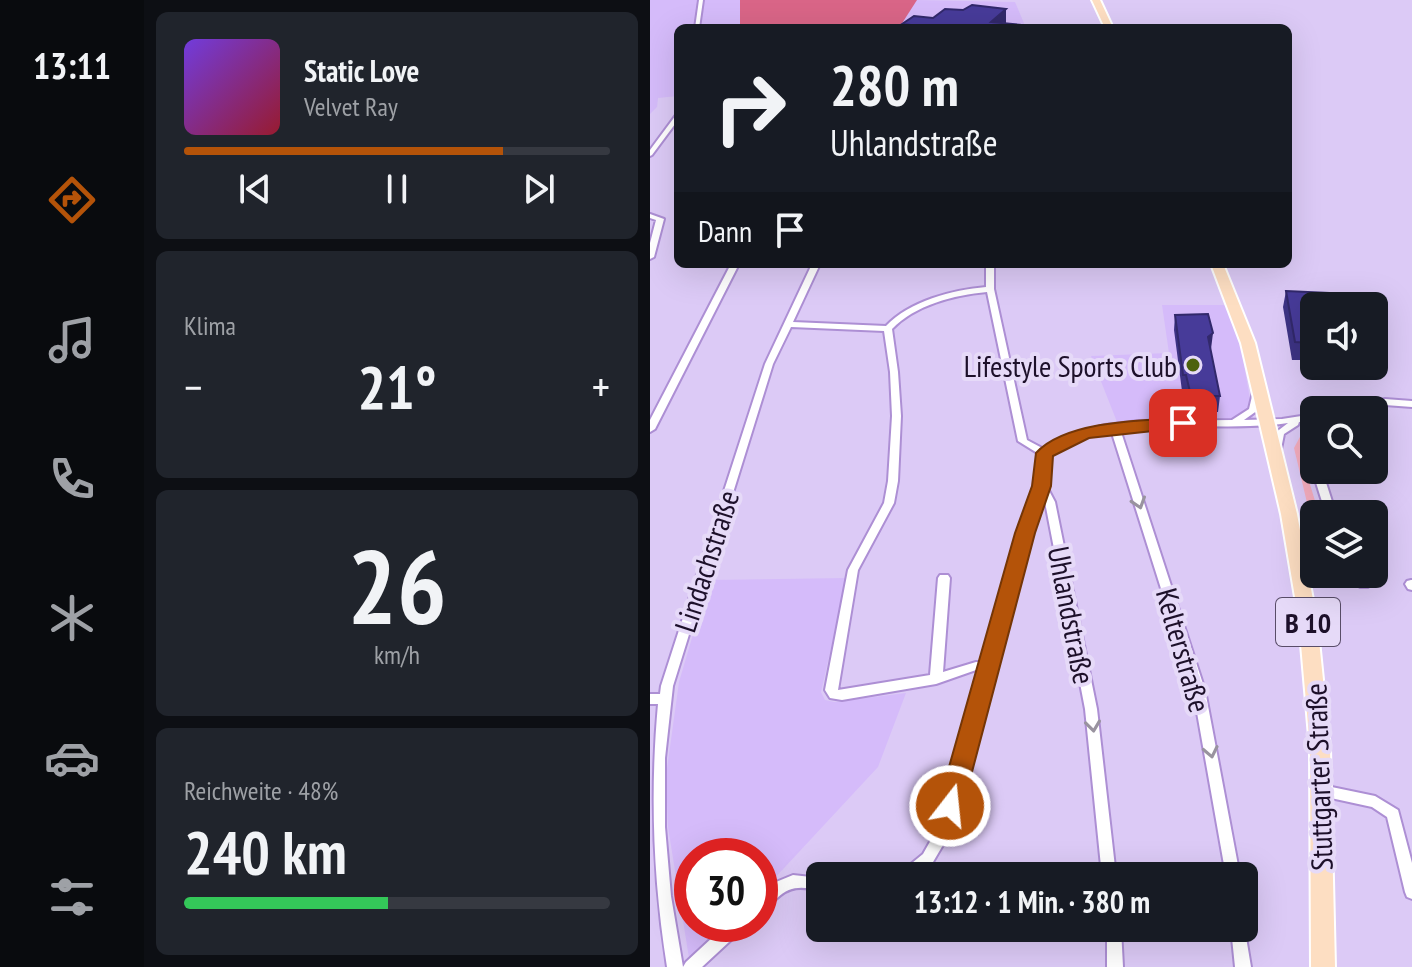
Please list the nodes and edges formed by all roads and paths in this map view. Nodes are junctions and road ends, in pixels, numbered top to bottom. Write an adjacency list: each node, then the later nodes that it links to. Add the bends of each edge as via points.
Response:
1 (650, 0): 2 (street)
2 (661, 0)
3 (701, 0): 5 (street)
4 (1096, 0): 6 (main road)
5 (698, 24)
6 (1107, 24)
7 (674, 121): 8 (street)
8 (650, 154)
9 (650, 216): 10 (street, via 660,219)
10 (650, 257)
11 (733, 268): 26 (street)
12 (814, 268): 16 (street, Lindachstraße)
13 (990, 268): 15 (street)
14 (1219, 268): 18 (main road, Stuttgarter Straße / B 10, via 1243,327)
15 (990, 289): 17 (street, via 938,301 893,321); 27 (street, via 1023,441)
16 (788, 324): 17 (street); 33 (street, Lindachstraße, via 769,364)
17 (888, 329): 32 (street, via 898,435 891,492 853,570 831,690 842,695)
18 (1258, 386): 23 (street, via 1253,410); 24 (main road, Stuttgarter Straße / B 10)
19 (1388, 402): 20 (street)
20 (1412, 404)
21 (1300, 420): 24 (street)
22 (1300, 421): 28 (street, via 1280,433)
23 (1231, 423): 24 (street); 25 (street)
24 (1267, 423): 28 (main road, Stuttgarter Straße / B 10)
25 (1115, 428): 27 (street, via 1069,439); 37 (street, Kelterstraße, one-way to 37, via 1199,690)
26 (650, 429)
27 (1044, 453): 29 (street, Uhlandstraße)
28 (1275, 455): 34 (main road, Stuttgarter Straße / B 10, via 1308,621)
29 (1042, 486): 31 (street); 36 (street, Uhlandstraße, one-way to 36, via 1050,502 1091,709)
30 (944, 578): 32 (street)
31 (989, 667): 32 (street); 35 (street, via 943,833)
32 (936, 679)
33 (657, 699): 44 (street, Lindachstraße, via 654,794)
34 (1322, 791): 40 (street, via 1375,802 1393,814); 48 (main road, Stuttgarter Straße / B 10)
35 (923, 862)
36 (1107, 862)
37 (1231, 862)
38 (806, 881): 39 (street, via 796,879)
39 (778, 888)
40 (1412, 892)
41 (718, 942): 45 (street)
42 (1114, 942): 46 (street)
43 (1240, 942): 47 (street)
44 (675, 967)
45 (691, 967)
46 (1115, 967)
47 (1243, 967)
48 (1323, 967)

